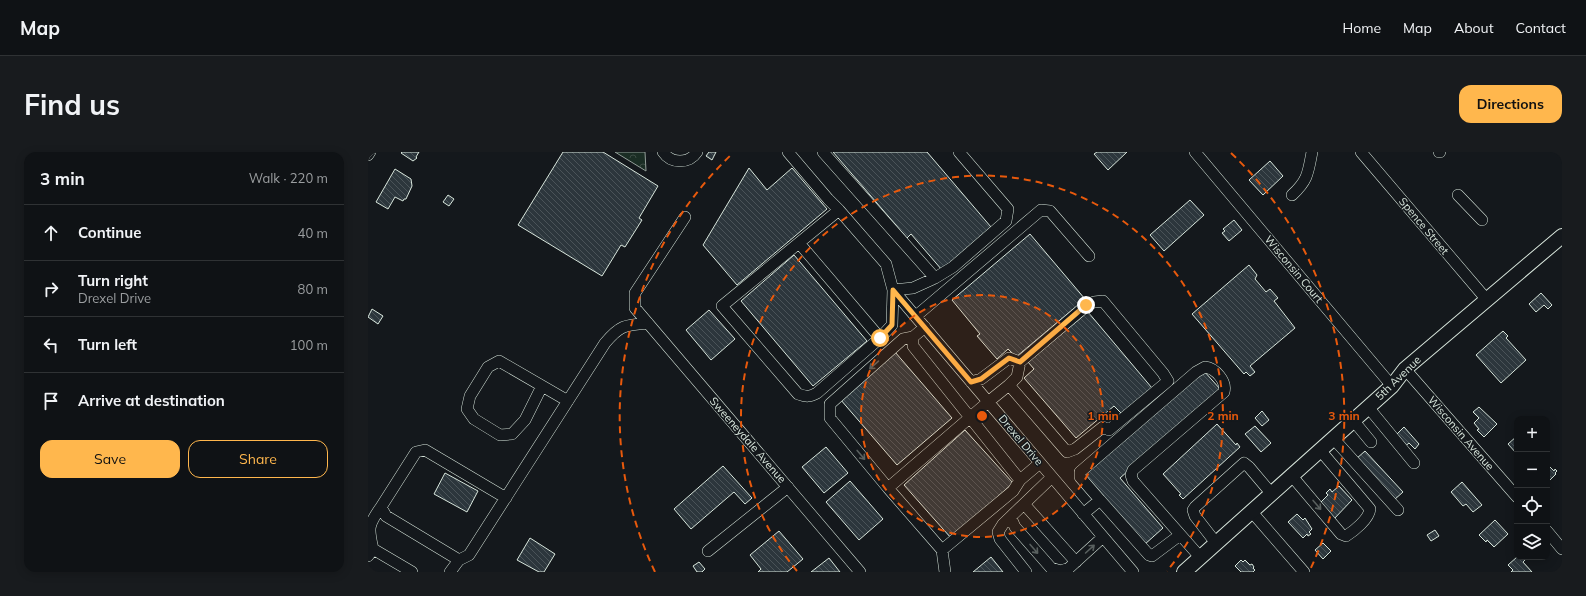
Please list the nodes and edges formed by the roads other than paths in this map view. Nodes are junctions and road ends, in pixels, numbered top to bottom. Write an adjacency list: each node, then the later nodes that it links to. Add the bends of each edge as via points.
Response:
1 (370, 152): 10 (street)
2 (663, 152): 3 (street, via 670,159 683,162)
3 (697, 152)
4 (788, 152): 13 (street)
5 (823, 152): 19 (street)
6 (959, 152): 19 (street, via 1008,209 1006,221 953,267)
7 (1195, 152): 32 (street, Wisconsin Court)
8 (1312, 152): 11 (street, via 1305,180)
9 (1361, 152): 21 (street, Spence Street)
10 (368, 155)
11 (1292, 195)
12 (1458, 195): 15 (street)
13 (839, 210): 17 (street); 20 (street, via 886,264)
14 (685, 217): 23 (street, Sweeneydale Avenue, via 635,293 635,308)
15 (1482, 220)
16 (1562, 236): 21 (main road, 5th Avenue)
17 (799, 244): 25 (street); 25 (street, via 722,306 798,394 805,396 818,393)
18 (1089, 256): 22 (street, via 1050,211 1041,210)
19 (935, 278): 20 (street, via 913,288)
20 (893, 290): 22 (street, Drexel Drive); 25 (street, via 892,325)
21 (1487, 300): 28 (main road, 5th Avenue)
22 (916, 316): 24 (street, Drexel Drive)
23 (648, 323): 33 (street, via 624,326 616,331); 46 (street, Sweeneydale Avenue)
24 (925, 327): 26 (street); 29 (street, Drexel Drive)
25 (880, 338)
26 (908, 338): 36 (street); 47 (street, one-way to 47, via 830,404 830,418)
27 (1020, 362): 29 (street, via 1009,358 981,379); 30 (street, via 1017,377); 30 (street, via 1086,305 1103,301 1168,381 1109,430 1103,428 1075,450 1067,452)
28 (1405, 369): 32 (main road, 5th Avenue); 49 (street, Wisconsin Avenue)
29 (971, 382): 34 (street, Drexel Drive)
30 (1009, 385): 34 (street)
31 (542, 386): 31 (street, via 499,361 488,366 470,396 467,409 474,419 500,435 512,434 525,420); 33 (street)
32 (1392, 386): 35 (main road, 5th Avenue)
33 (568, 401): 50 (street)
34 (988, 402): 36 (street); 41 (street, Drexel Drive)
35 (1368, 407): 37 (main road, 5th Avenue); 42 (street)
36 (971, 417): 45 (street); 47 (street)
37 (1353, 420): 38 (main road, 5th Avenue); 39 (street)
38 (1333, 438): 40 (main road, 5th Avenue); 54 (street)
39 (1371, 442)
40 (1320, 450): 43 (main road, 5th Avenue); 43 (street, one-way to 40, via 1341,534 1346,536 1351,533 1370,514 1370,509)
41 (1040, 463): 44 (street, Drexel Drive); 45 (street)
42 (1414, 463)
43 (1291, 475): 48 (main road, 5th Avenue)
44 (1052, 477): 52 (street); 56 (street, Drexel Drive)
45 (1020, 480): 63 (street, via 1013,491)
46 (788, 487): 64 (street); 71 (street, Sweeneydale Avenue)
47 (888, 488): 63 (street)
48 (1271, 493): 55 (main road, 5th Avenue); 61 (street, via 1244,463 1195,507 1194,516)
49 (1514, 494)
50 (506, 498): 53 (street, via 425,450 416,452); 67 (street, via 469,555)
51 (1100, 500): 56 (street); 58 (street, via 1149,555 1152,556); 58 (street, via 1080,477 1080,472 1196,372 1205,367 1211,368 1224,382 1224,392 1133,470 1131,475 1133,481)
52 (1024, 504): 57 (street); 68 (street)
53 (381, 507): 65 (street, via 370,523); 67 (street, via 386,516)
54 (1398, 510)
55 (1251, 511): 61 (main road, 5th Avenue); 76 (street)
56 (1083, 514): 60 (street, Drexel Drive)
57 (1010, 518): 68 (street, one-way to 68, via 1051,568 1061,571); 73 (street, via 998,532 1000,539)
58 (1180, 535): 66 (street)
59 (1550, 535): 62 (street)
60 (1103, 537): 68 (street, one-way to 60); 74 (street, Drexel Drive)
61 (1216, 543): 66 (main road, 5th Avenue)
62 (1562, 549)
63 (942, 550): 72 (street)
64 (708, 551)
65 (370, 552): 69 (street)
66 (1200, 557): 75 (main road, 5th Avenue)
67 (459, 560): 70 (street)
68 (1076, 562)
69 (412, 572)
70 (450, 572)
71 (860, 572)
72 (945, 572)
73 (1026, 572)
74 (1133, 572)
75 (1184, 572)
76 (1304, 572)

